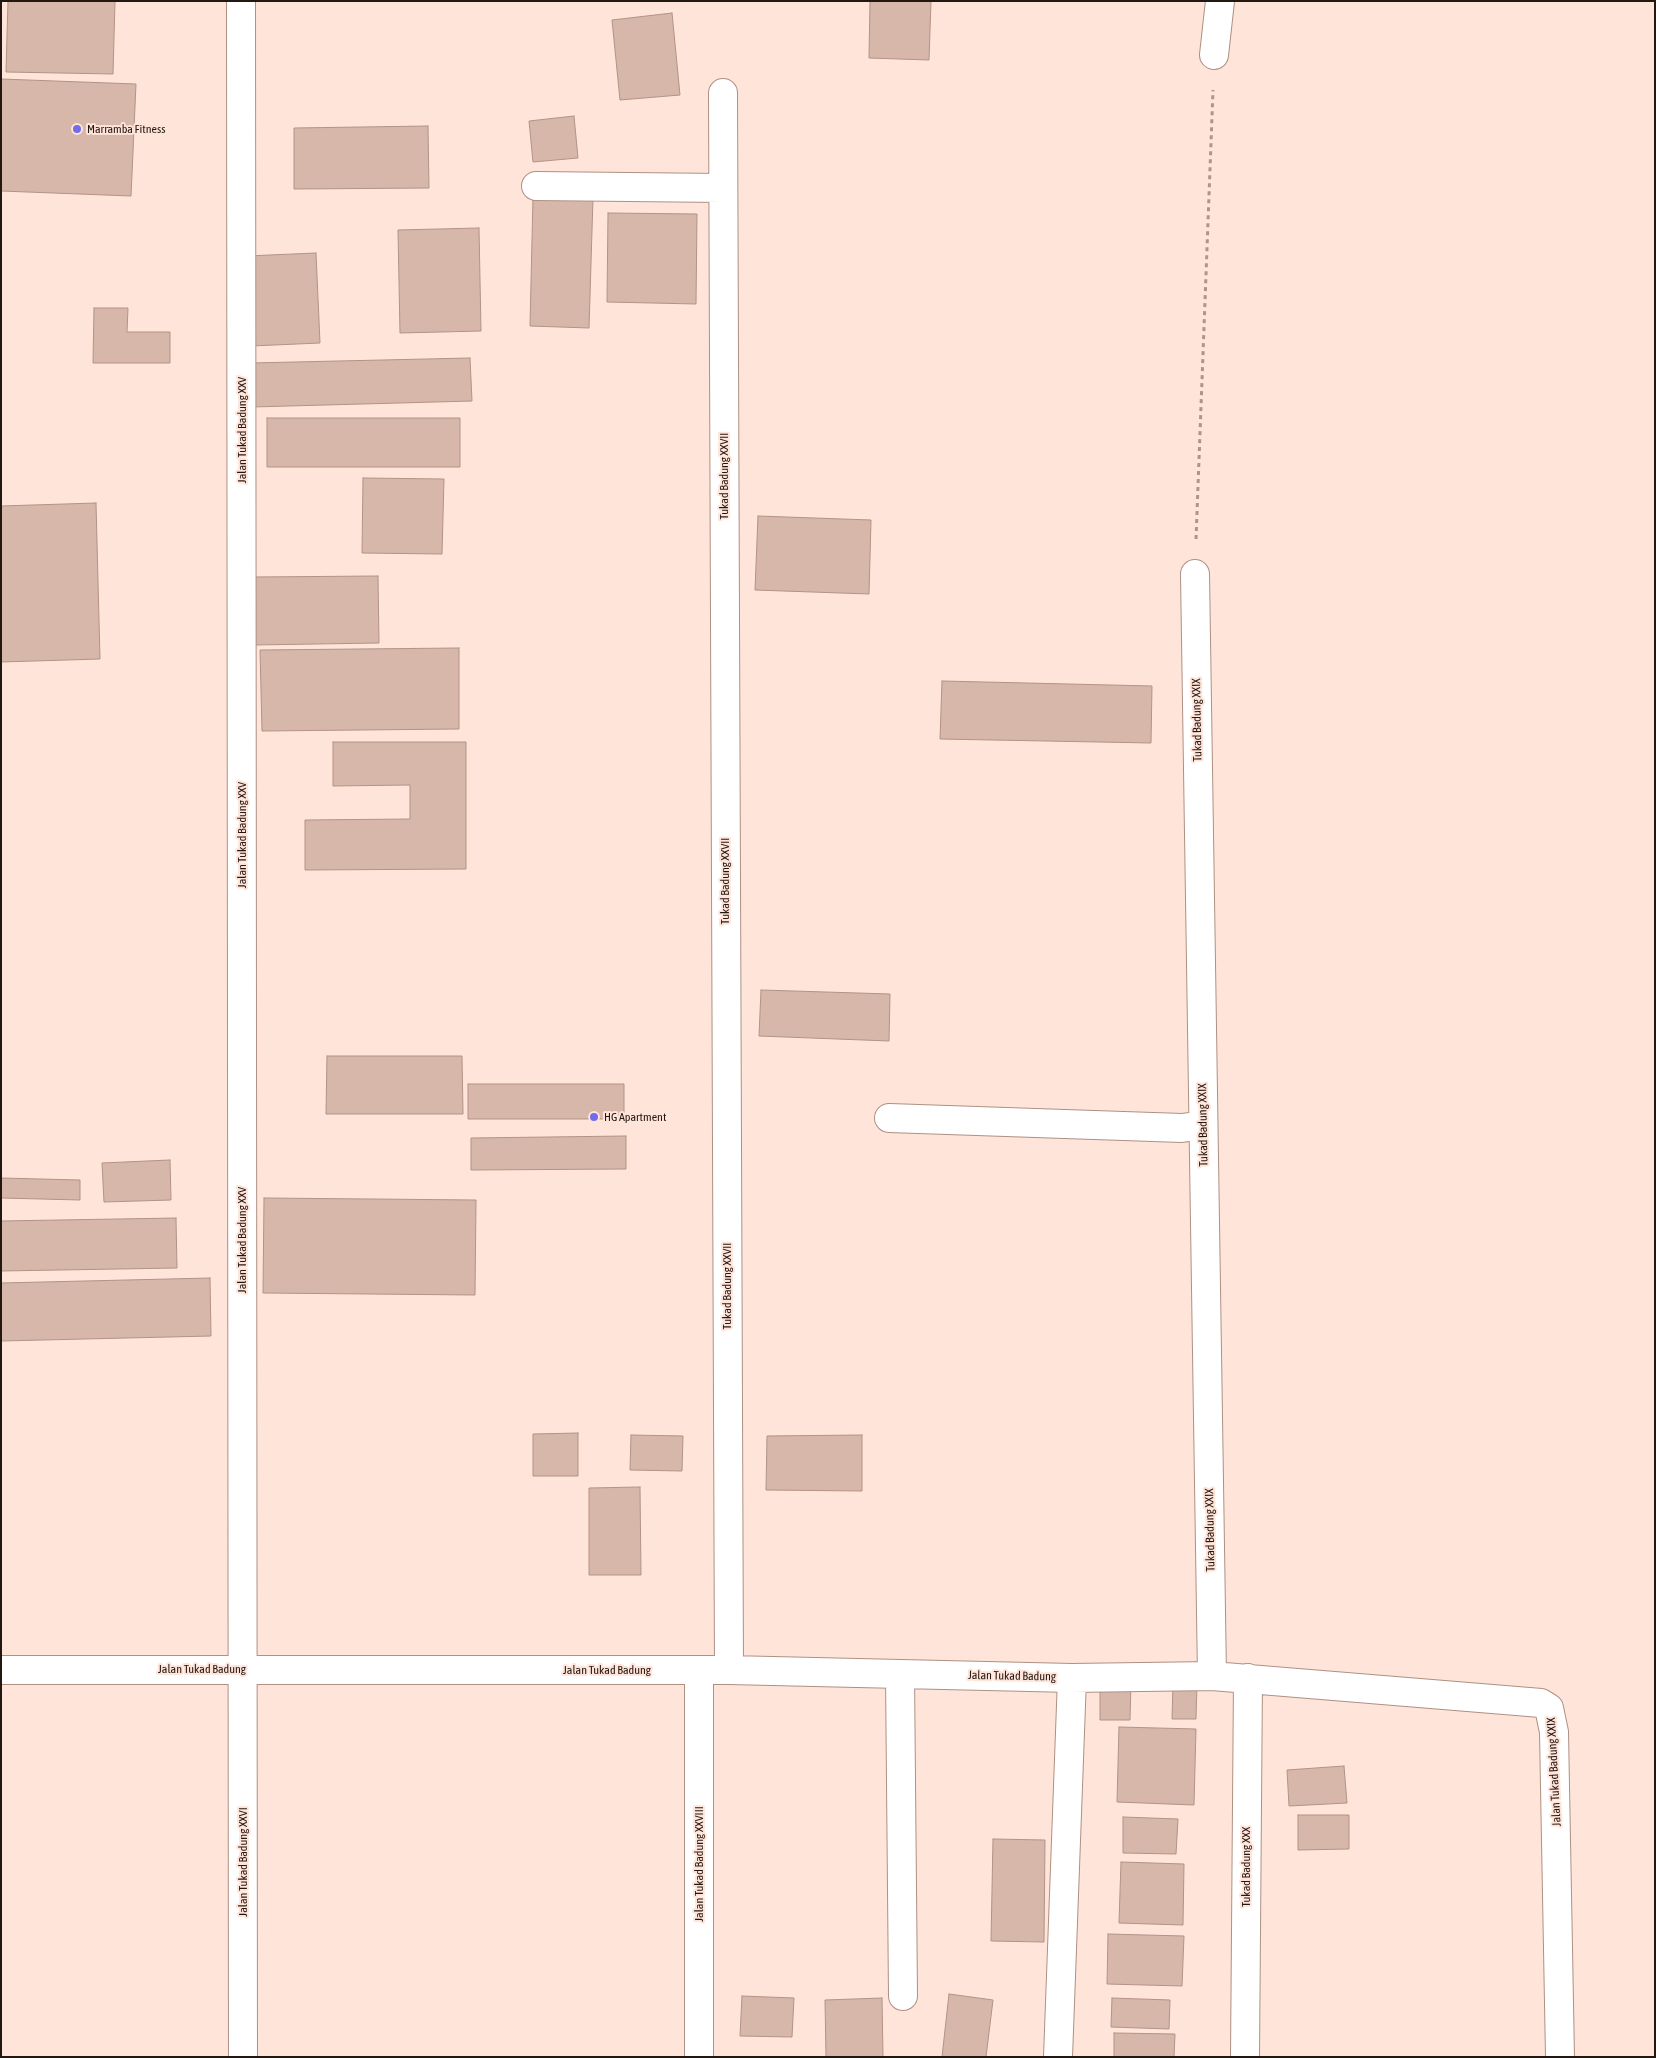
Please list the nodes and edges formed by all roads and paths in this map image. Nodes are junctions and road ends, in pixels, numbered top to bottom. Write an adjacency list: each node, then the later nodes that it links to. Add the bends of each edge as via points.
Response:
1 (241, 1): 10 (street, Jalan Tukad Badung XXV)
2 (1220, 1): 3 (street)
3 (1214, 55): 7 (path)
4 (723, 93): 6 (street, Tukad Badung XXVII)
5 (536, 186): 6 (street)
6 (722, 188): 13 (street, Tukad Badung XXVII)
7 (1195, 574): 9 (street, Tukad Badung XXIX)
8 (889, 1118): 9 (street, via 1182,1128)
9 (1203, 1124): 15 (street, Tukad Badung XXIX)
10 (243, 1668): 11 (street, Jalan Tukad Badung); 12 (street, Jalan Tukad Badung); 19 (street, Jalan Tukad Badung XXVI)
11 (1, 1670)
12 (699, 1670): 13 (street, Jalan Tukad Badung); 20 (street, Jalan Tukad Badung XXVIII)
13 (729, 1670): 14 (street, Jalan Tukad Badung)
14 (900, 1674): 16 (street, Jalan Tukad Badung); 18 (street)
15 (1212, 1676): 16 (street, Jalan Tukad Badung); 17 (street, Jalan Tukad Badung XXIX)
16 (1072, 1678): 21 (street)
17 (1248, 1678): 22 (street, Tukad Badung XXX); 23 (street, Jalan Tukad Badung XXIX, via 1546,1704 1553,1720 1555,1756)
18 (903, 1996)
19 (243, 2057)
20 (699, 2057)
21 (1058, 2057)
22 (1245, 2057)
23 (1560, 2057)

